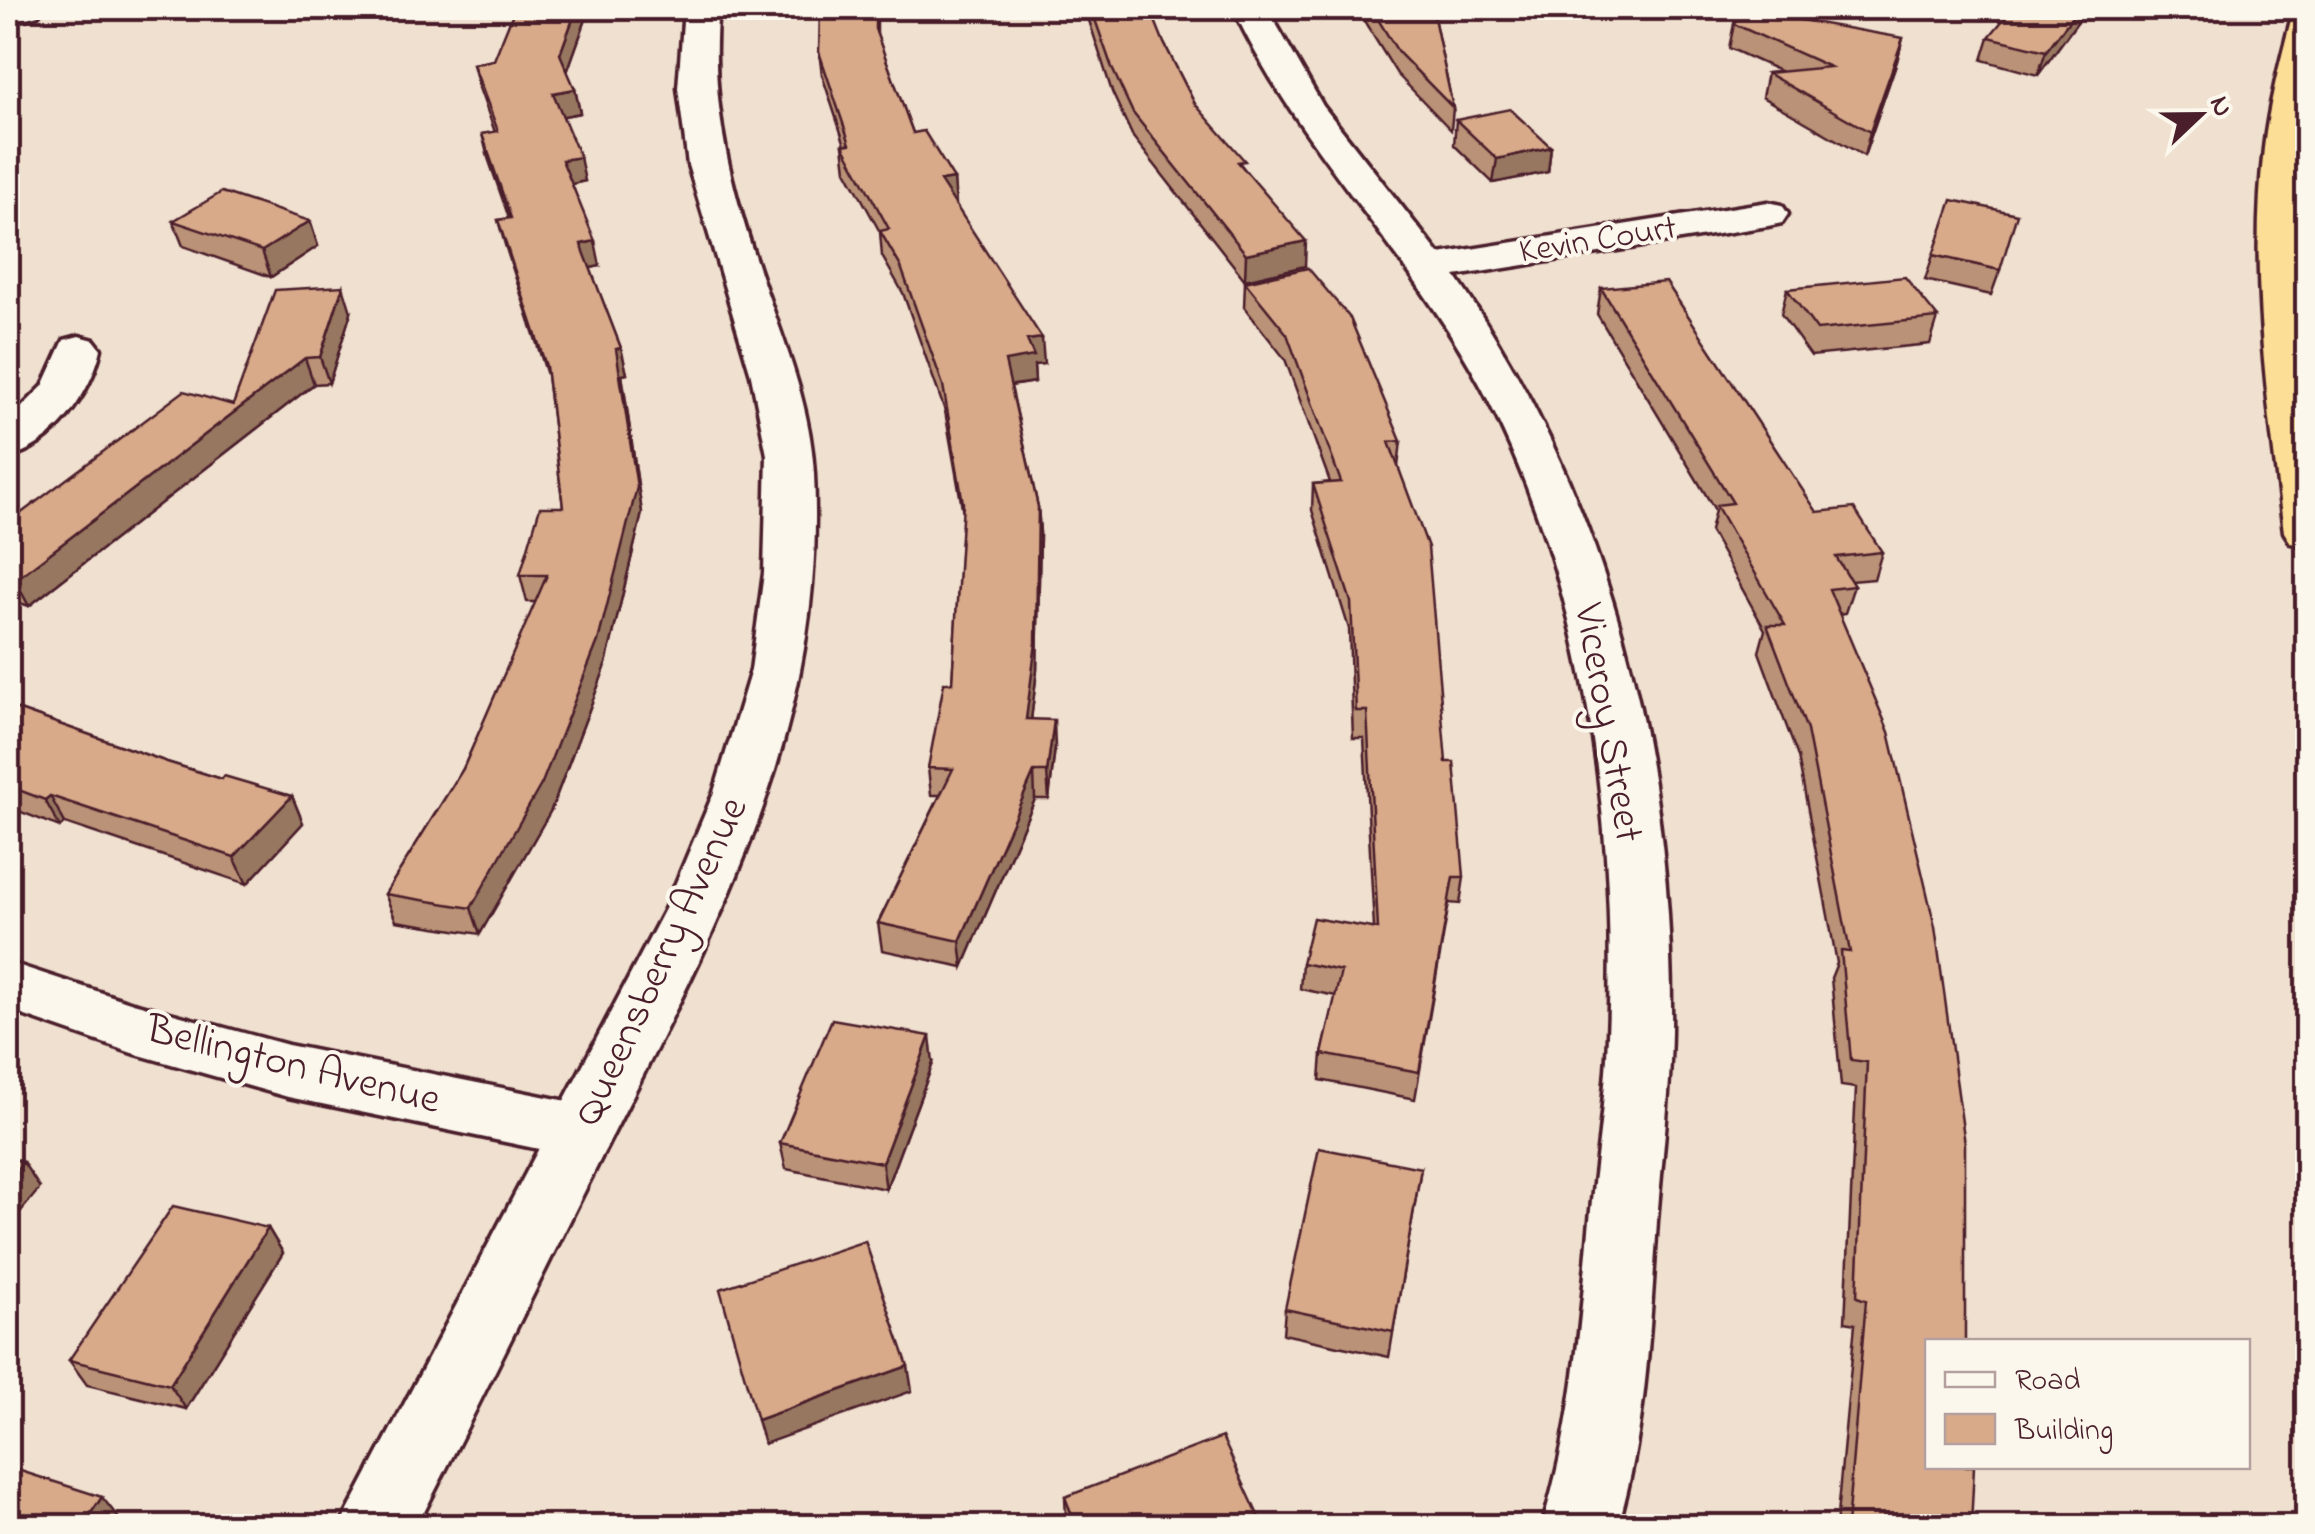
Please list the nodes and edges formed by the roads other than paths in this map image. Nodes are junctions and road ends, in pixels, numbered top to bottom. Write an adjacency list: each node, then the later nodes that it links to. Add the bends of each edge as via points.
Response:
1 (26, 8): 4 (street)
2 (701, 8): 12 (street, Queensberry Avenue, via 695,88 703,152 778,388 790,460 792,552 777,669 745,786 673,956)
3 (1250, 8): 7 (street, Viceroy Street, via 1303,109)
4 (8, 14)
5 (2308, 20): 10 (highway, via 2282,138 2277,210 2280,325)
6 (1768, 214): 7 (street, Kevin Court)
7 (1429, 268): 14 (street, Viceroy Street, via 1508,395 1543,471 1604,661 1622,760 1640,1012 1610,1393)
8 (80, 349): 9 (street, via 74,378)
9 (8, 443)
10 (2308, 532)
11 (8, 986): 12 (street, Bellington Avenue, via 288,1071)
12 (582, 1131): 13 (street, Queensberry Avenue)
13 (378, 1526)
14 (1580, 1526)

